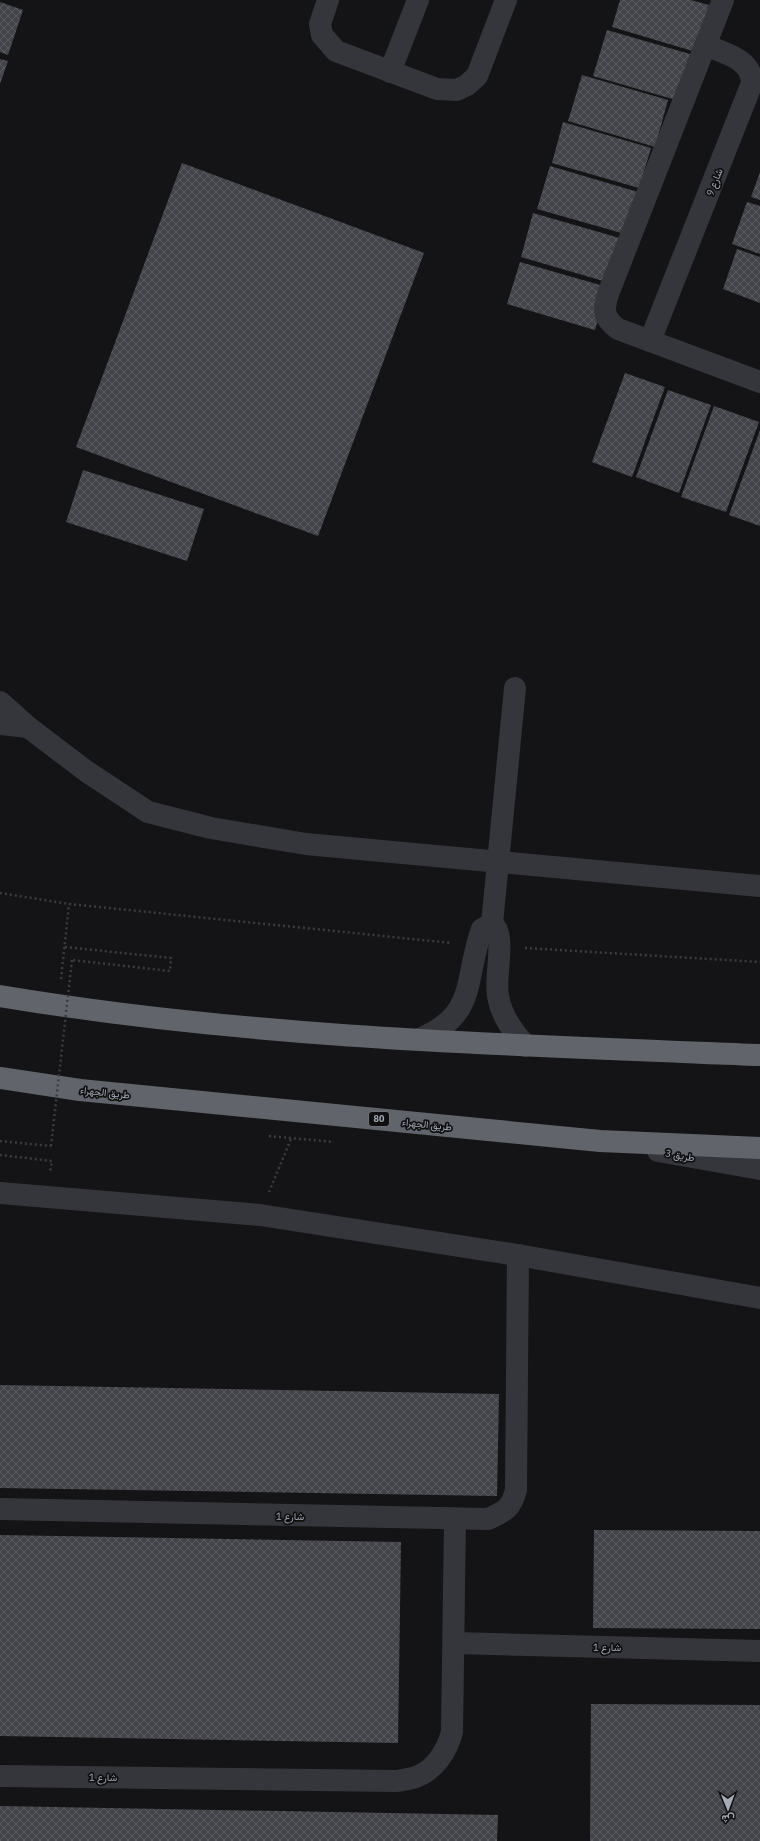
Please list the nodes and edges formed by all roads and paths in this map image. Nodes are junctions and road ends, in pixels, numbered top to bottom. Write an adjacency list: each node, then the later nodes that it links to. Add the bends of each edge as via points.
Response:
1 (328, 0): 6 (street, via 320,24 322,35 328,44 336,51)
2 (418, 0): 6 (street)
3 (506, 0): 6 (street, via 477,76 467,85 457,90 437,89)
4 (723, 0): 5 (street)
5 (705, 45): 7 (street, شارع 9, via 740,61 752,75 752,83); 7 (street, via 604,305 606,317 611,324)
6 (390, 72)
7 (650, 341): 8 (street)
8 (760, 382)
9 (515, 688): 13 (street)
10 (0, 702): 12 (street)
11 (0, 724): 12 (street)
12 (28, 727): 13 (street, via 148,812 211,828 306,844)
13 (498, 862): 14 (street); 17 (street)
14 (760, 886)
15 (0, 894): 16 (path)
16 (69, 904): 18 (path); 20 (path)
17 (492, 924): 18 (street, via 482,929); 19 (street, via 497,927)
18 (476, 945): 24 (street, via 468,990 459,1009 441,1028)
19 (500, 946): 21 (path); 25 (street, via 496,983 498,997 508,1023)
20 (65, 947): 23 (path); 30 (path, bridge, via 171,958 170,971 72,960 52,1146)
21 (760, 962)
22 (0, 996): 23 (highway)
23 (58, 1006): 24 (highway, via 296,1031)
24 (417, 1040): 25 (highway)
25 (526, 1046): 26 (highway)
26 (760, 1055)
27 (0, 1078): 29 (highway, طريق الجهراء / 80, via 80,1090)
28 (291, 1139): 36 (path)
29 (600, 1140): 31 (highway, طريق الجهراء / 80); 34 (street, طريق 3)
30 (0, 1141)
31 (760, 1148)
32 (0, 1155): 33 (path)
33 (52, 1161)
34 (760, 1169)
35 (0, 1193): 36 (street)
36 (260, 1215): 37 (street)
37 (518, 1256): 38 (street); 40 (street, via 516,1490 512,1503 504,1512 488,1519)
38 (760, 1298)
39 (0, 1509): 40 (street, شارع 1)
40 (455, 1519): 41 (street, شارع 1)
41 (455, 1643): 42 (street, شارع 1); 43 (street, شارع 1, via 452,1732 440,1758 430,1769 416,1777 397,1781)
42 (760, 1651)
43 (0, 1776)

